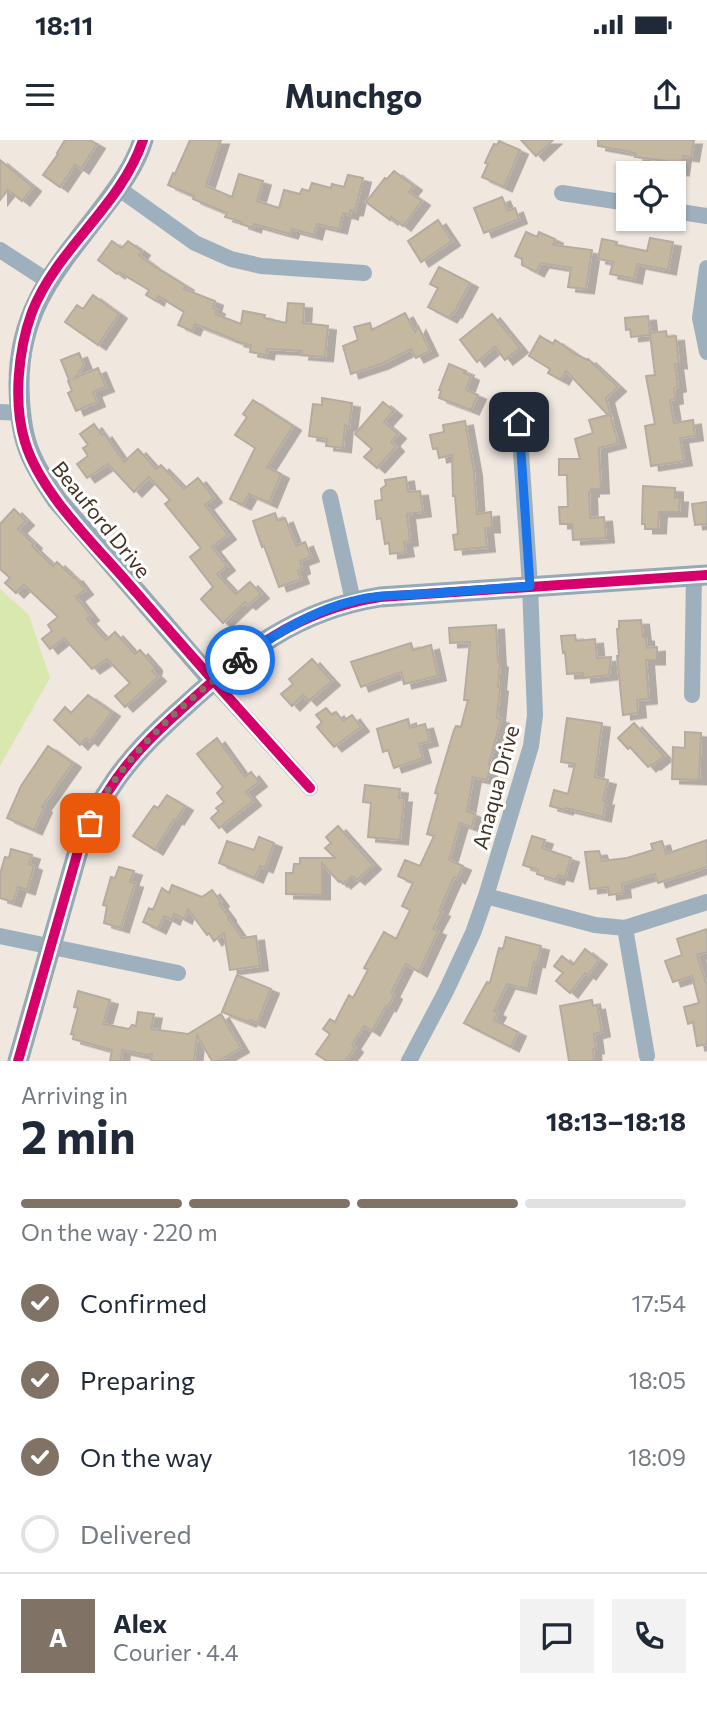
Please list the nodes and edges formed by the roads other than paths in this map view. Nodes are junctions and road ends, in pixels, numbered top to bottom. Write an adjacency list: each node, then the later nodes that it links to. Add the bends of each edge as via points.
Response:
1 (144, 140): 2 (street, Beauford Drive)
2 (118, 188): 9 (street, via 195,243 231,259 261,266); 10 (street, Beauford Drive)
3 (562, 193): 4 (street)
4 (616, 201)
5 (686, 213): 6 (street)
6 (707, 216)
7 (0, 250): 10 (street)
8 (707, 268): 11 (street)
9 (364, 274)
10 (48, 281): 13 (street, Beauford Drive, via 23,339)
11 (703, 317): 12 (street)
12 (707, 352)
13 (10, 413): 19 (street, Beauford Drive, via 37,472 57,500)
14 (519, 422): 17 (street, Anaqua Drive)
15 (330, 497): 18 (street)
16 (700, 576): 17 (street); 20 (street)
17 (530, 586): 18 (street); 22 (street, Anaqua Drive, via 534,725)
18 (353, 601): 19 (street, via 321,611 269,638)
19 (213, 681): 21 (street); 26 (street, via 158,730 108,790 78,852)
20 (692, 695)
21 (310, 788)
22 (486, 896): 24 (street, via 595,925); 30 (street, Anaqua Drive, via 446,991)
23 (707, 902): 24 (street)
24 (625, 928): 28 (street)
25 (0, 936): 26 (street)
26 (51, 946): 27 (street); 29 (street)
27 (178, 973)
28 (647, 1056)
29 (18, 1061)
30 (409, 1061)

